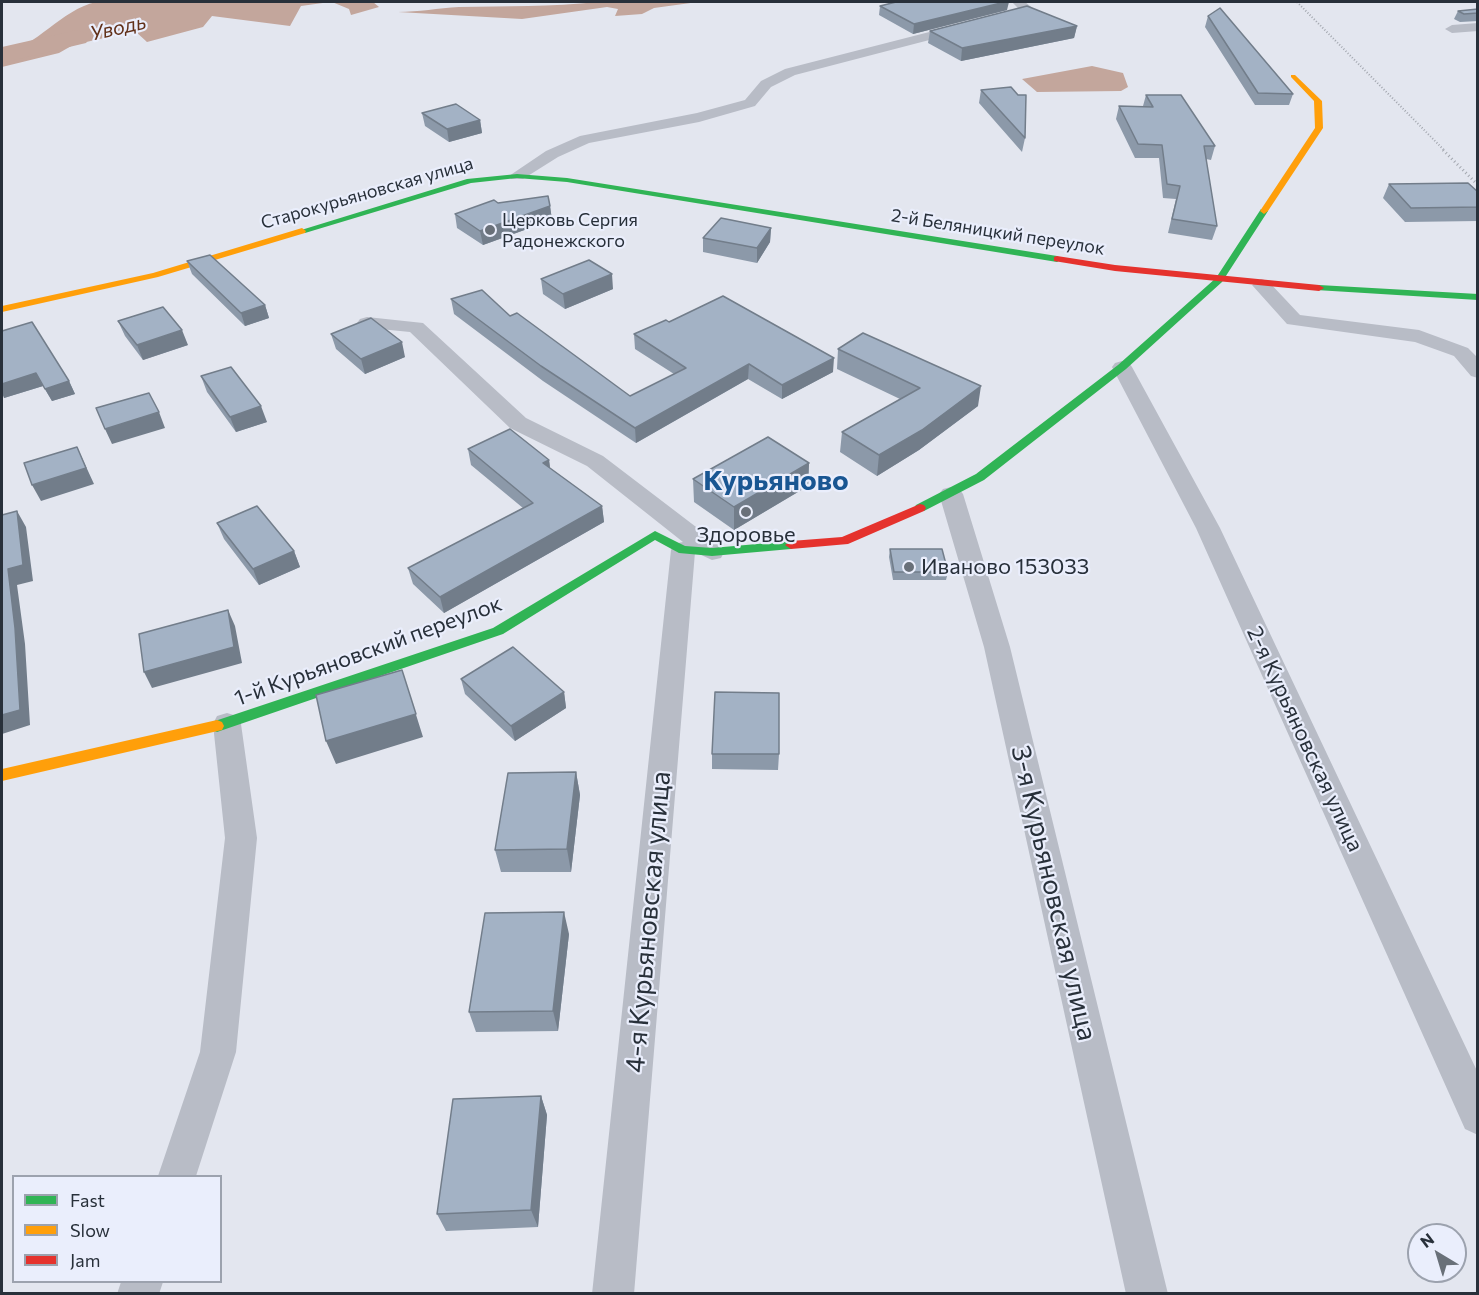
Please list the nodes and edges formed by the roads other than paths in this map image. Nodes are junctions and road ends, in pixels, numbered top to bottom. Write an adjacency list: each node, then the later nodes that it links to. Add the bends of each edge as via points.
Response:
1 (1017, 2): 5 (street, Старокурьяновская улица, via 1029,10 790,72 766,84 750,103 585,139)
2 (1478, 27): 3 (street)
3 (1452, 29)
4 (1293, 76): 6 (street, via 1318,101 1319,129)
5 (517, 176): 6 (street, 2-й Беляницкий переулок, via 650,192 896,235); 9 (street, Старокурьяновская улица, via 470,181 154,275)
6 (1219, 280): 7 (street, 2-й Беляницкий переулок); 11 (street)
7 (1261, 285): 8 (street, 2-й Беляницкий переулок); 12 (street, via 1294,320 1419,336 1461,352)
8 (1478, 297)
9 (2, 309)
10 (367, 323): 14 (street, via 416,327 518,423 595,461)
11 (1122, 367): 13 (street, via 980,477); 17 (street, 2-я Курьяновская улица, via 1208,528)
12 (1478, 372)
13 (951, 494): 14 (street, via 844,541); 20 (street, 3-я Курьяновская улица, via 997,647)
14 (698, 551): 15 (street, 1-й Курьяновский переулок, via 655,535 498,631); 19 (street, 4-я Курьяновская улица)
15 (227, 724): 16 (street, 1-й Курьяновский переулок); 18 (street, via 241,838 220,1040)
16 (2, 775)
17 (1478, 1116)
18 (177, 1175)
19 (613, 1293)
20 (1147, 1293)

